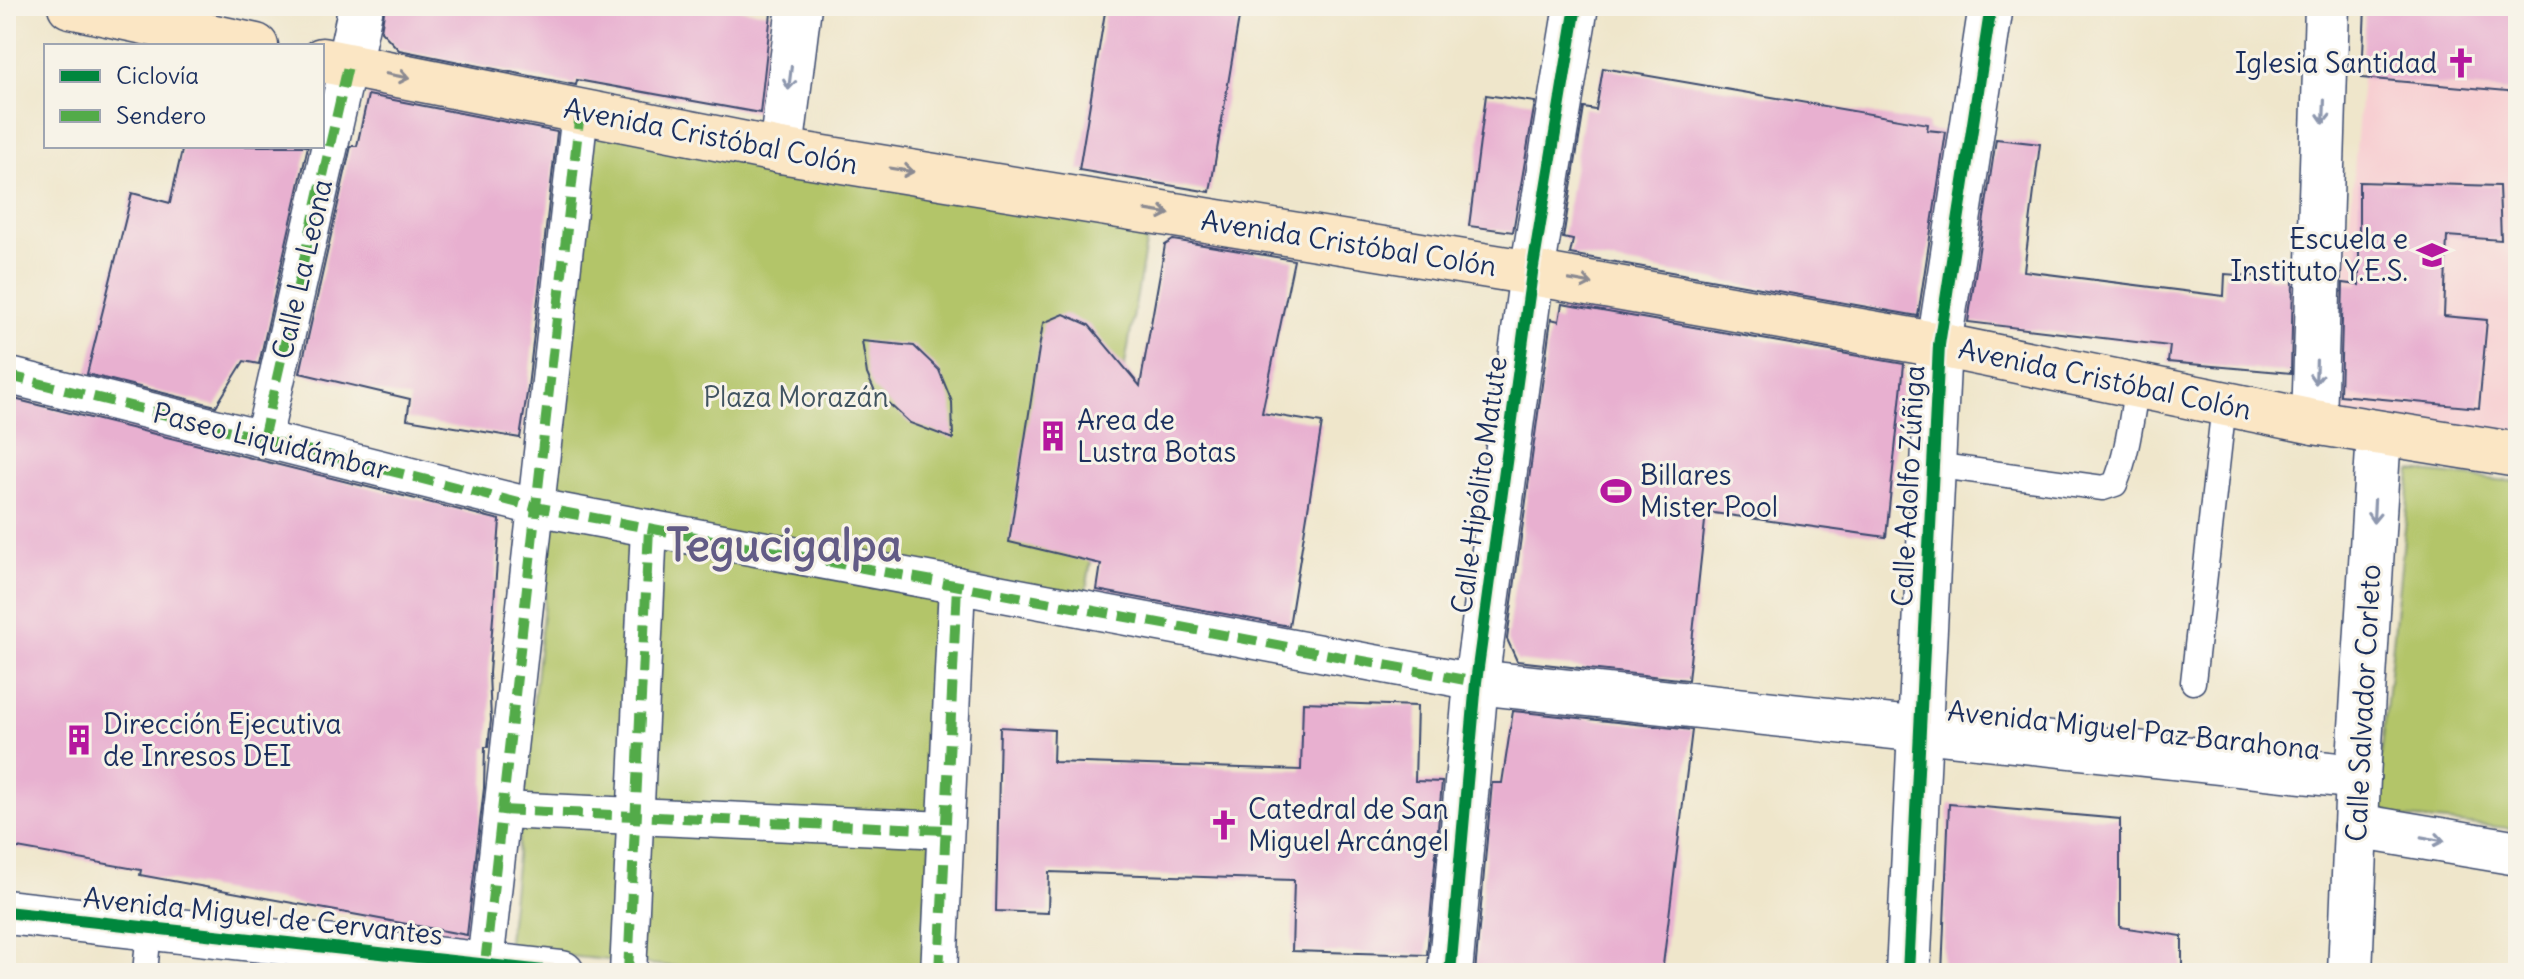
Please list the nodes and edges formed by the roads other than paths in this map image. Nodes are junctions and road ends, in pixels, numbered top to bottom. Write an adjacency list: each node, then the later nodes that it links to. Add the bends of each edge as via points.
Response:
1 (70, 6): 7 (main road)
2 (361, 6): 8 (street, Calle La Leona)
3 (799, 6): 12 (street, one-way to 12)
4 (1576, 6): 13 (street, Calle Hipólito Matute)
5 (1991, 6): 14 (street, Calle Adolfo Zúñiga)
6 (2327, 6): 18 (street, one-way to 18)
7 (247, 44)
8 (335, 63): 9 (main road, Avenida Cristóbal Colón, one-way to 9); 10 (street, Calle La Leona)
9 (580, 112): 12 (main road, Avenida Cristóbal Colón); 23 (street)
10 (324, 120)
11 (319, 148): 20 (street, Calle La Leona)
12 (781, 151): 13 (main road, Avenida Cristóbal Colón, one-way to 13)
13 (1532, 273): 14 (main road, Avenida Cristóbal Colón, one-way to 14); 26 (street, Calle Hipólito Matute)
14 (1939, 345): 16 (main road, Avenida Cristóbal Colón); 22 (street, Calle Adolfo Zúñiga)
15 (6, 375): 20 (street, Paseo Liquidámbar)
16 (2137, 385): 17 (main road, Avenida Cristóbal Colón); 22 (lane, via 2115,484 2103,488)
17 (2224, 404): 18 (main road, Avenida Cristóbal Colón); 27 (lane)
18 (2314, 422): 19 (main road, Avenida Cristóbal Colón)
19 (2379, 433): 21 (main road, Avenida Cristóbal Colón); 29 (street, Calle Salvador Corleto, one-way to 29)
20 (263, 439): 23 (street, Paseo Liquidámbar)
21 (2518, 455)
22 (1933, 465): 28 (street, Calle Adolfo Zúñiga)
23 (535, 507): 24 (street, Paseo Liquidámbar); 30 (street)
24 (649, 528): 25 (street, Paseo Liquidámbar); 31 (street)
25 (957, 585): 26 (street, Paseo Liquidámbar); 33 (street)
26 (1476, 682): 28 (street, Avenida Miguel Paz Barahona); 42 (street, Calle Hipólito Matute)
27 (2193, 682)
28 (1920, 731): 29 (street, Avenida Miguel Paz Barahona); 43 (street, Calle Adolfo Zúñiga)
29 (2358, 777): 32 (street, Calle Salvador Corleto)
30 (502, 810): 31 (street); 37 (street)
31 (635, 816): 33 (street); 40 (street)
32 (2356, 826): 34 (street, one-way to 34); 44 (street, Calle Salvador Corleto)
33 (945, 830): 41 (street)
34 (2518, 853)
35 (6, 912): 36 (street, Avenida Miguel de Cervantes)
36 (149, 929): 37 (street, Avenida Miguel de Cervantes); 38 (lane)
37 (485, 964): 39 (street, Avenida Miguel de Cervantes)
38 (145, 973)
39 (562, 973)
40 (628, 973)
41 (939, 973)
42 (1450, 973)
43 (1908, 973)
44 (2350, 973)

